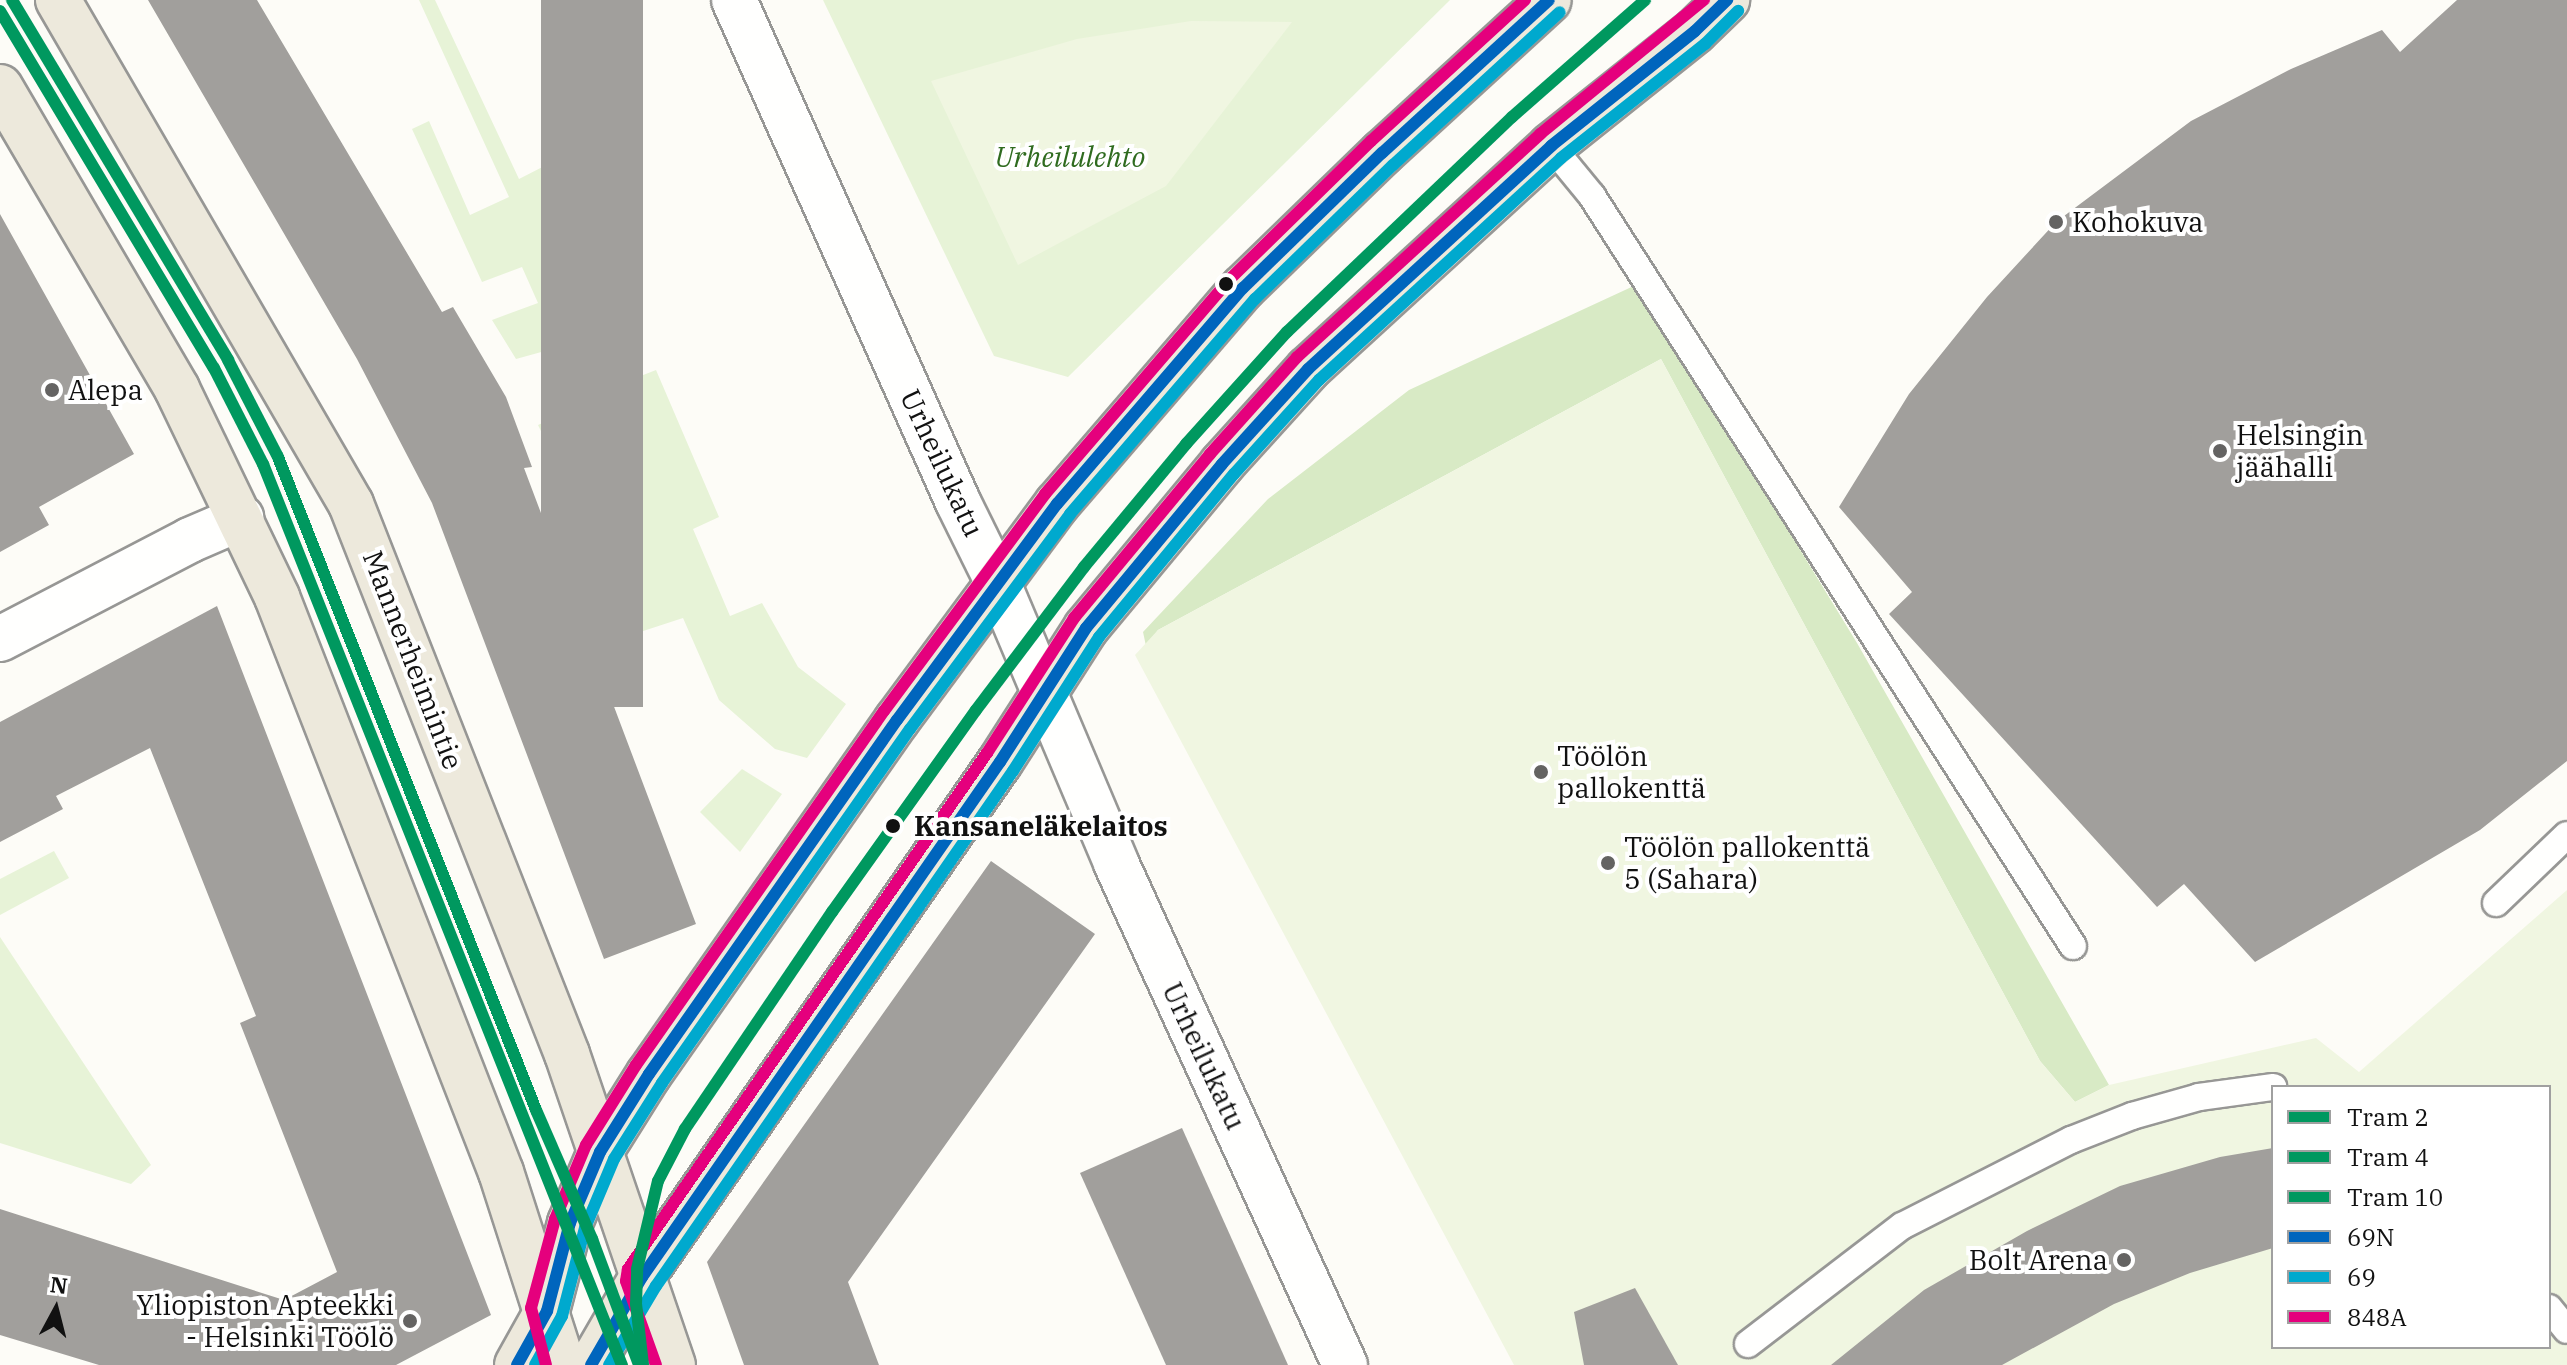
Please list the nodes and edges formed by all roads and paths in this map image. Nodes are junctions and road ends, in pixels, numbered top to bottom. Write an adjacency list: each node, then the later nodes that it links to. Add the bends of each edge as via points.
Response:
1 (58, 0): 15 (main road, Mannerheimintie, via 351,504 567,1054)
2 (734, 0): 8 (street, Urheilukatu)
3 (1549, 0): 8 (main road, via 1243,288 1134,411)
4 (1727, 0): 6 (main road)
5 (0, 87): 7 (main road, via 177,389)
6 (1551, 146): 10 (main road, via 1308,369 1095,616); 13 (lane, via 1592,196)
7 (241, 518): 9 (street); 18 (main road, via 277,597 501,1172)
8 (998, 583): 10 (street, Urheilukatu); 15 (main road, via 649,1074)
9 (0, 639)
10 (1043, 690): 16 (main road, via 1000,762); 25 (street, Urheilukatu, via 1090,806)
11 (2567, 835): 12 (lane)
12 (2496, 903)
13 (2073, 946)
14 (2271, 1088): 20 (lane, via 2199,1097 2071,1140 1902,1226)
15 (600, 1152): 16 (main road, Mannerheimintie); 18 (main road, via 570,1223)
16 (642, 1277): 23 (main road); 24 (main road, Mannerheimintie)
17 (2551, 1310): 19 (lane)
18 (547, 1311): 21 (main road); 22 (main road)
19 (2567, 1330)
20 (1748, 1344)
21 (517, 1365)
22 (563, 1365)
23 (591, 1365)
24 (673, 1365)
25 (1345, 1365)

